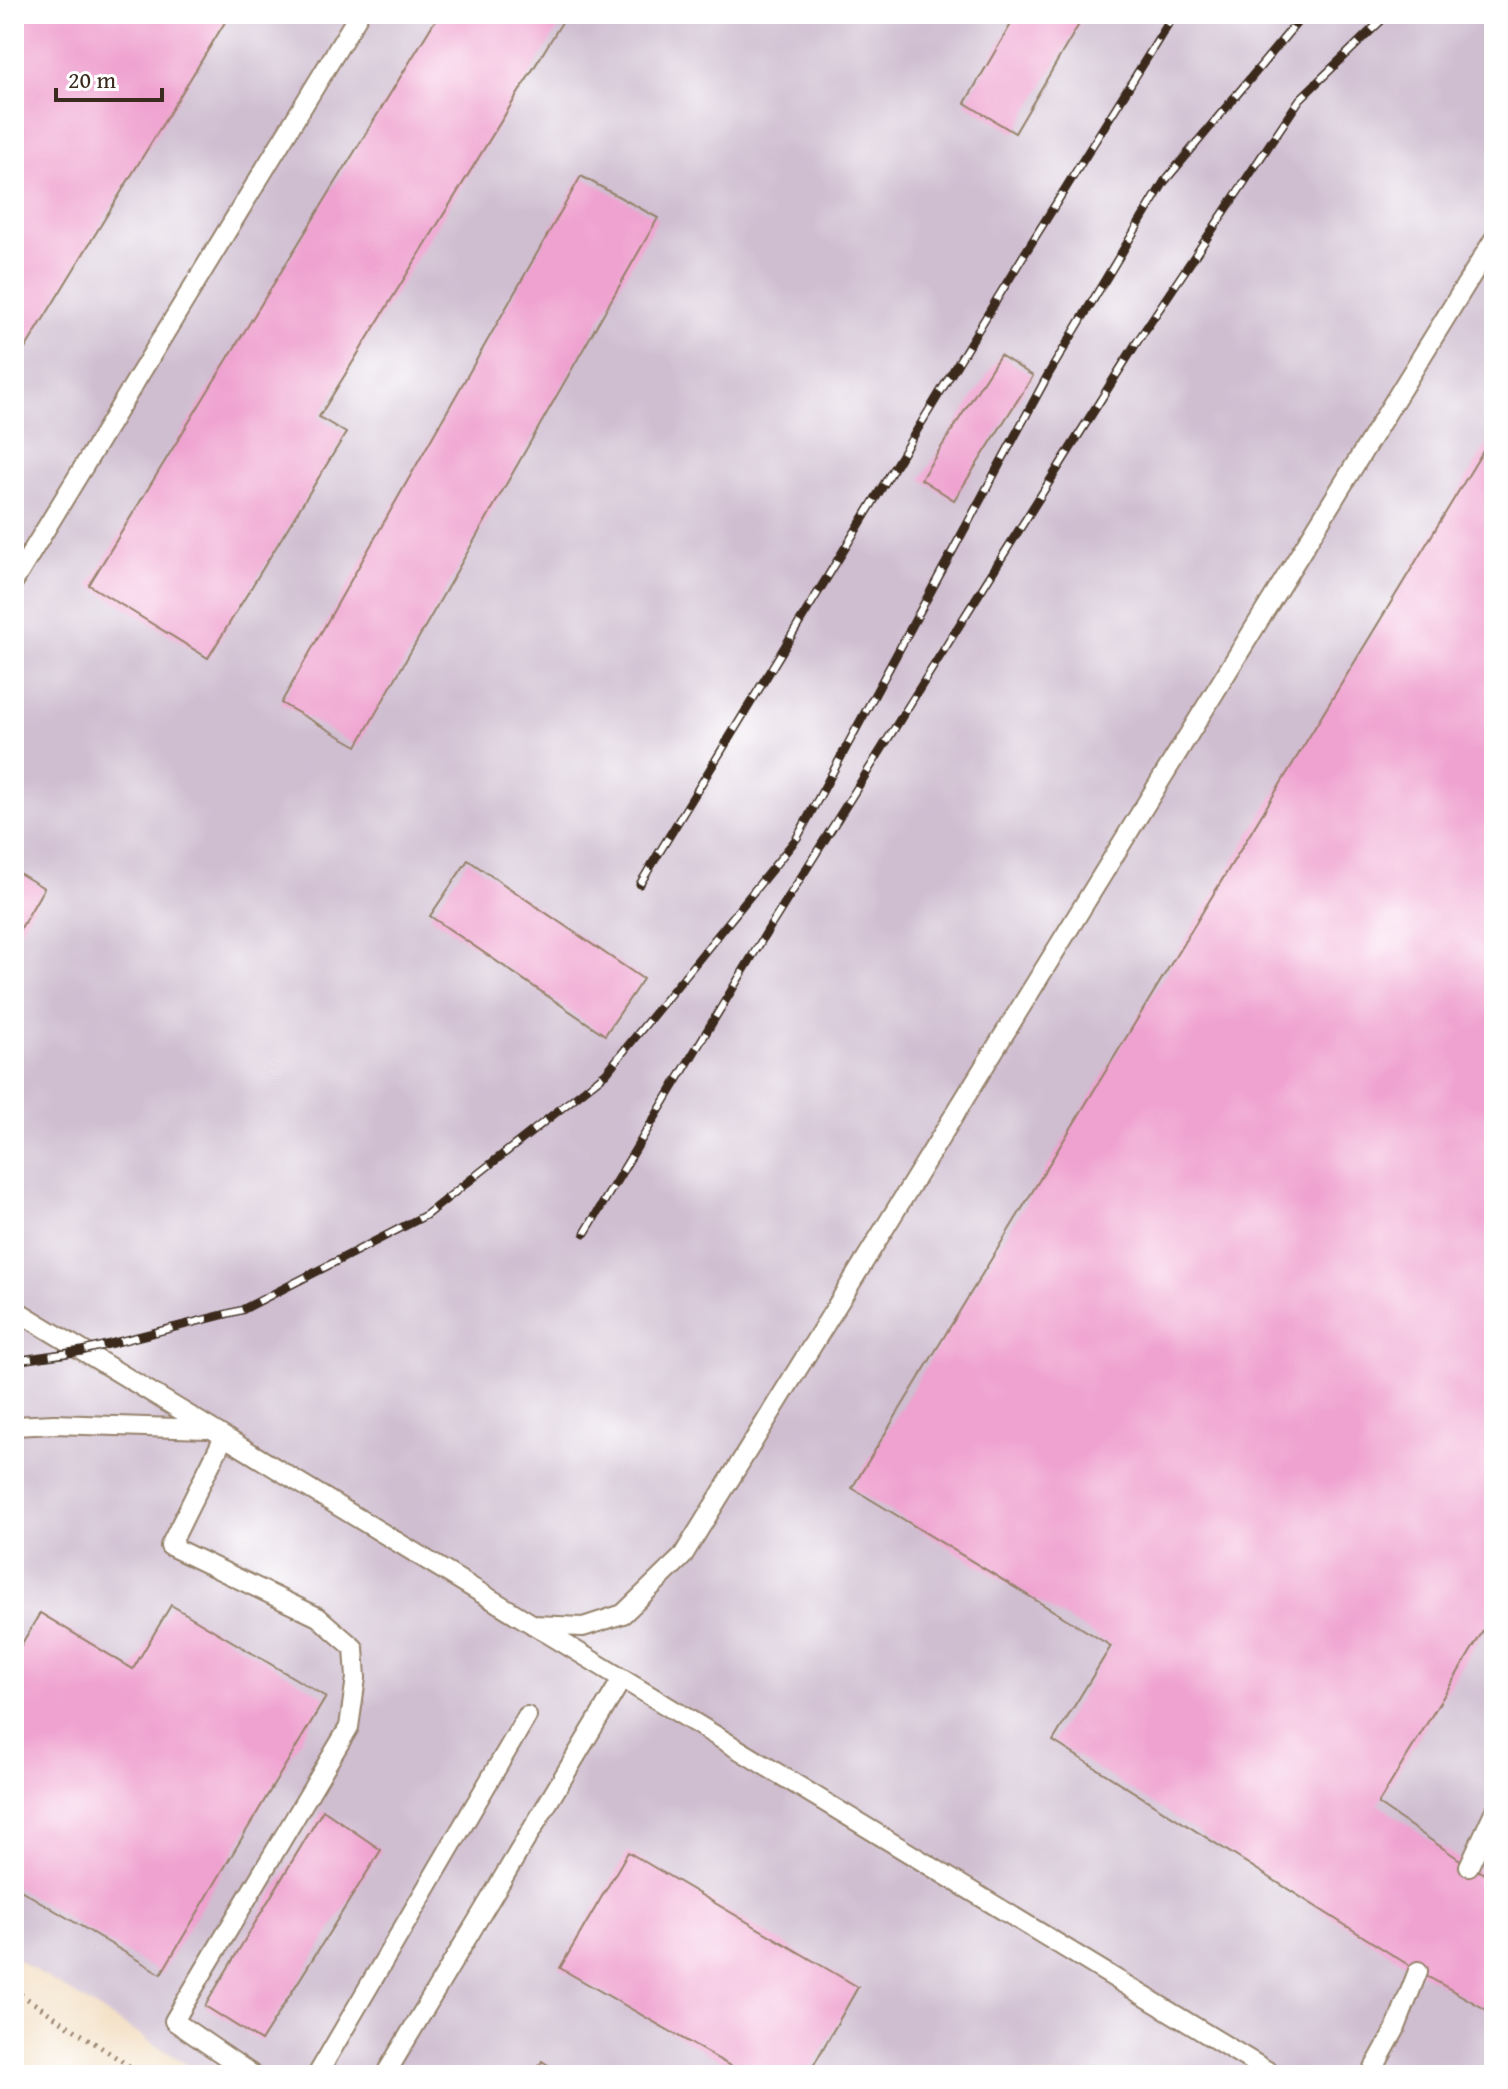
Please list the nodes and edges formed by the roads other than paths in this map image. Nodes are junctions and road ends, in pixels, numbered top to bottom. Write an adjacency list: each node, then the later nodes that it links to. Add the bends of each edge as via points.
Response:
1 (359, 14): 3 (lane)
2 (1494, 239): 7 (lane, via 682,1557 623,1614 583,1627)
3 (14, 581)
4 (14, 1309): 6 (lane)
5 (14, 1426): 6 (lane)
6 (217, 1433): 7 (lane); 13 (lane, via 170,1546 318,1617 354,1648 356,1678 349,1727 174,2021)
7 (533, 1625): 8 (lane)
8 (622, 1679): 15 (lane); 16 (lane)
9 (527, 1716): 14 (lane)
10 (1494, 1812): 11 (lane)
11 (1469, 1866)
12 (1418, 1971): 17 (lane)
13 (253, 2075)
14 (317, 2075)
15 (385, 2075)
16 (1274, 2075)
17 (1370, 2075)

